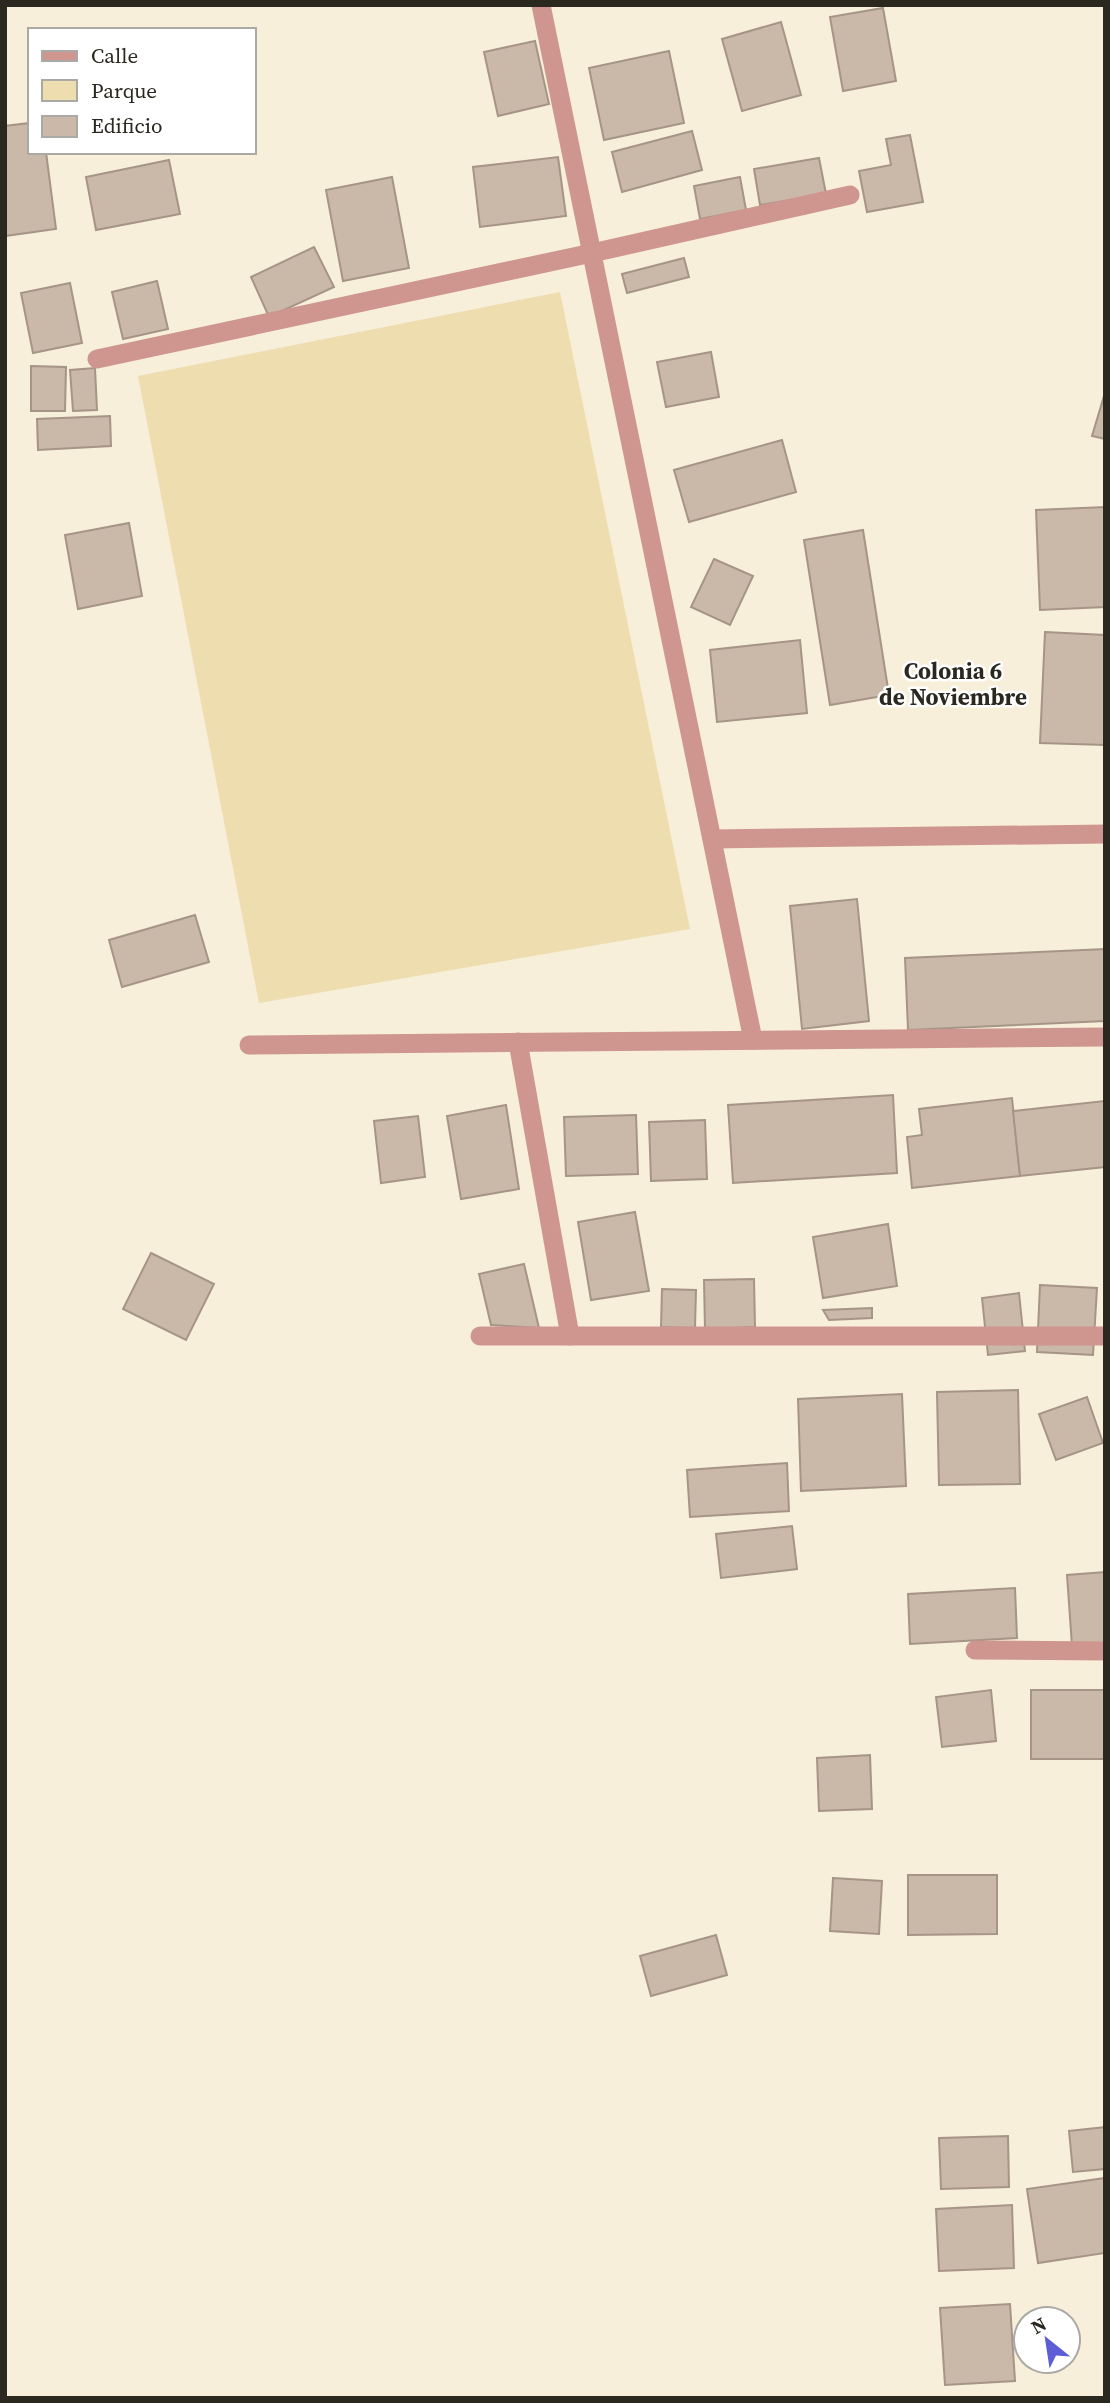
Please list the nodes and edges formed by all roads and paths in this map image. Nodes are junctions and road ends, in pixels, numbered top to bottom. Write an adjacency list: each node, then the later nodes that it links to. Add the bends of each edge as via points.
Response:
1 (541, 5): 3 (street)
2 (850, 195): 3 (street)
3 (592, 254): 4 (street); 6 (street)
4 (97, 359)
5 (1105, 834): 6 (street)
6 (712, 839): 8 (street)
7 (1105, 1037): 8 (street)
8 (753, 1040): 9 (street)
9 (518, 1042): 10 (street); 12 (street)
10 (249, 1045)
11 (480, 1336): 12 (street)
12 (570, 1336): 13 (street)
13 (1105, 1336)
14 (975, 1650): 15 (street)
15 (1105, 1651)

